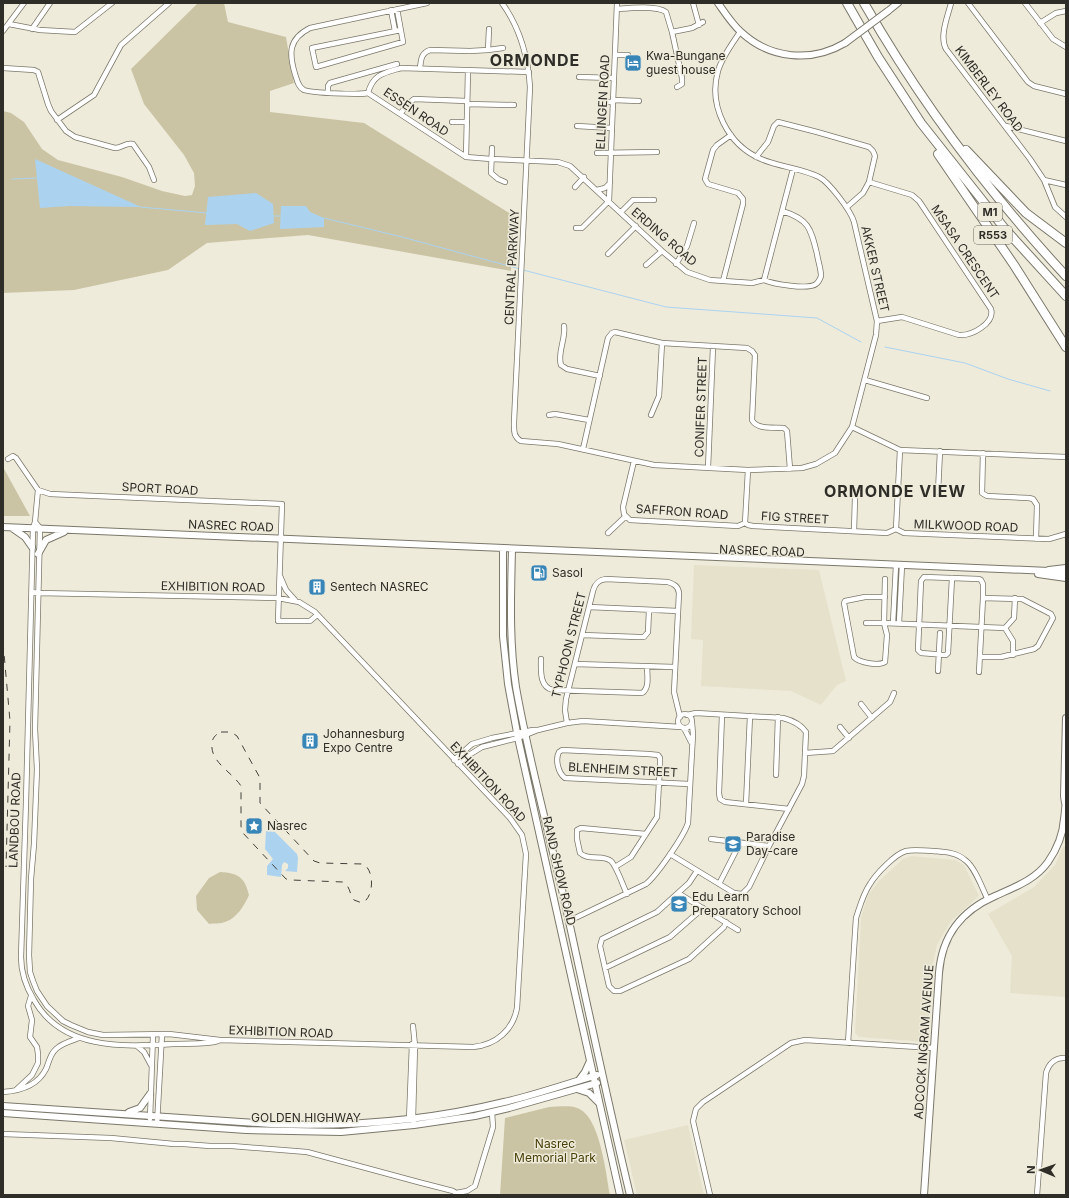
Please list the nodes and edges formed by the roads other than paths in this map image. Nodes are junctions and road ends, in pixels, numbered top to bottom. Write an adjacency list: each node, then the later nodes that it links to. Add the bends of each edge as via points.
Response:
1 (24, 3): 21 (street)
2 (50, 3): 22 (street)
3 (112, 3): 22 (street, via 75,32)
4 (169, 3): 52 (street, via 121,45 94,95)
5 (427, 3): 16 (street)
6 (502, 3): 38 (street, CENTRAL PARKWAY, via 519,32)
7 (617, 3): 17 (street, ELLINGEN ROAD)
8 (693, 3): 27 (street, via 701,23 692,28)
9 (718, 3): 28 (main road)
10 (847, 3): 55 (highway, M1)
11 (864, 3): 51 (highway, M1)
12 (898, 3): 28 (main road, bridge, via 845,43 807,56 775,52)
13 (951, 3): 57 (street, KIMBERLEY ROAD, via 943,37 944,45)
14 (968, 3): 44 (street, via 1028,82 1034,86)
15 (1025, 3): 20 (street)
16 (397, 9): 18 (street); 24 (street)
17 (617, 9): 27 (street, via 649,8 665,11); 32 (street, ELLINGEN ROAD)
18 (391, 10): 26 (street); 42 (street, via 310,28 297,36 291,55 298,83 301,88 308,91)
19 (1066, 11): 20 (street, via 1056,13)
20 (1040, 23): 29 (street, via 1053,39)
21 (8, 24): 22 (street); 25 (street)
22 (32, 29)
23 (489, 29): 31 (street)
24 (402, 30): 26 (street); 26 (street, via 403,42 316,67 312,48)
25 (3, 31)
26 (395, 31)
27 (672, 32): 41 (street, via 682,78 682,84)
28 (740, 32): 59 (street, AKKER STREET, via 720,66 716,88 716,105)
29 (1066, 47)
30 (503, 48): 31 (street)
31 (488, 50): 36 (street, via 430,50 422,56)
32 (615, 55): 33 (street); 40 (street, ELLINGEN ROAD)
33 (628, 55)
34 (397, 64): 42 (street, via 330,83)
35 (3, 68): 52 (street, via 38,72 48,104)
36 (420, 68): 37 (street, ESSEN ROAD); 43 (street, ESSEN ROAD, via 401,68 383,73 376,78)
37 (468, 71): 38 (street, ESSEN ROAD); 47 (street)
38 (529, 72): 68 (street, CENTRAL PARKWAY)
39 (579, 77): 40 (street)
40 (614, 78): 45 (street, ELLINGEN ROAD)
41 (677, 87)
42 (328, 92): 43 (street)
43 (368, 94): 50 (street, ESSEN ROAD)
44 (1066, 94)
45 (613, 101): 46 (street); 48 (street); 58 (street, ELLINGEN ROAD)
46 (639, 101)
47 (467, 102): 49 (street); 50 (street, via 416,99); 54 (street)
48 (600, 102)
49 (514, 105)
50 (400, 114): 65 (street, ESSEN ROAD)
51 (936, 116): 88 (highway, via 1026,212); 93 (highway, M1, via 961,151)
52 (57, 120): 71 (street, via 75,137 115,148 127,143 133,144 149,166)
53 (452, 122): 54 (street)
54 (467, 122): 65 (street)
55 (921, 123): 96 (highway, M1, via 1004,229); 101 (highway, R553, via 936,150)
56 (577, 126): 58 (street)
57 (1006, 126): 60 (street); 72 (street, KIMBERLEY ROAD)
58 (612, 128): 64 (street, ELLINGEN ROAD)
59 (730, 134): 66 (street, AKKER STREET); 95 (street, via 714,148 705,177 708,184 738,193 743,199)
60 (1066, 141)
61 (492, 148): 67 (street)
62 (657, 152): 64 (street)
63 (597, 153): 64 (street)
64 (611, 153): 75 (street, ELLINGEN ROAD)
65 (466, 157): 67 (street, ESSEN ROAD)
66 (756, 157): 69 (street, AKKER STREET); 74 (street, via 768,142 776,123 783,122 871,148 875,158)
67 (491, 159): 68 (street, ESSEN ROAD); 73 (street, via 491,175)
68 (527, 161): 70 (street, ERDING ROAD, via 564,163); 109 (street, CENTRAL PARKWAY, via 515,435 521,441 550,442)
69 (793, 169): 81 (street, AKKER STREET, via 822,178); 82 (street)
70 (584, 177): 77 (street); 78 (street, ERDING ROAD)
71 (154, 180)
72 (1044, 180): 76 (street); 84 (street, KIMBERLEY ROAD, via 1055,207)
73 (505, 182)
74 (868, 182): 81 (street, via 863,193); 97 (street, MSASA CRESCENT, via 912,195 919,201 992,312 989,321 966,335 902,317)
75 (610, 183): 78 (street, via 605,188); 80 (street, ELLINGEN ROAD)
76 (1066, 185)
77 (575, 187)
78 (597, 190): 80 (street, ERDING ROAD)
79 (654, 200): 83 (street, via 632,200)
80 (608, 201): 83 (street, ERDING ROAD); 87 (street, via 582,228)
81 (847, 207): 97 (street, AKKER STREET, via 854,222)
82 (782, 211): 94 (street); 94 (street, via 799,217 810,230 821,276 812,286 779,285)
83 (621, 212): 86 (street, ERDING ROAD)
84 (1066, 217)
85 (694, 223): 91 (street, via 687,246)
86 (636, 226): 89 (street, ERDING ROAD); 90 (street)
87 (576, 228)
88 (1066, 243)
89 (662, 251): 91 (street, ERDING ROAD); 92 (street)
90 (608, 254)
91 (676, 264): 95 (street, ERDING ROAD, via 697,277)
92 (646, 265)
93 (1066, 276)
94 (764, 280): 95 (street, ERDING ROAD, via 752,283)
95 (723, 281)
96 (1066, 296)
97 (877, 321): 103 (street, AKKER STREET)
98 (564, 326): 102 (street, via 561,365)
99 (662, 343): 100 (street); 102 (street, via 612,333 608,338); 106 (street, via 659,396)
100 (713, 347): 117 (street, CONIFER STREET); 118 (street, via 746,348 754,352 752,420 759,426 784,428 787,431)
101 (1066, 347)
102 (600, 376): 107 (street)
103 (865, 380): 104 (street); 108 (street, AKKER STREET)
104 (927, 398)
105 (549, 414): 107 (street)
106 (651, 415)
107 (589, 420): 109 (street)
108 (852, 426): 110 (street); 118 (street, AKKER STREET, via 839,448 829,457 802,468)
109 (583, 449): 113 (street, CENTRAL PARKWAY)
110 (900, 450): 111 (street); 129 (street, MILKWOOD ROAD)
111 (940, 451): 112 (street); 121 (street)
112 (983, 453): 114 (street); 135 (street, via 982,493 987,496 1033,500 1037,505)
113 (615, 456): 116 (street, AKKER STREET)
114 (1066, 457)
115 (8, 459): 120 (street, via 13,456 16,458)
116 (634, 461): 117 (street, AKKER STREET, via 654,465); 123 (street, SAFFRON ROAD, via 623,507)
117 (708, 468): 119 (street, AKKER STREET)
118 (790, 469): 119 (street, AKKER STREET)
119 (748, 470): 124 (street, FIG STREET)
120 (38, 490): 125 (street, LANDBOU ROAD); 134 (street, SPORT ROAD, via 50,494 282,504)
121 (938, 492)
122 (854, 498): 131 (street)
123 (626, 516): 124 (street, SAFFRON ROAD, via 632,521 738,526); 132 (street)
124 (745, 523): 131 (street, FIG STREET, via 753,526)
125 (34, 525): 127 (main road, NASREC ROAD); 128 (main road, NASREC ROAD); 136 (street, LANDBOU ROAD)
126 (3, 527): 127 (main road, NASREC ROAD)
127 (11, 528): 136 (main road, via 26,537)
128 (40, 528): 130 (main road, NASREC ROAD); 139 (street, LANDBOU ROAD)
129 (896, 529): 131 (street, FIG STREET, via 887,533); 135 (street, MILKWOOD ROAD, via 904,533)
130 (67, 530): 134 (main road, NASREC ROAD); 139 (main road, via 46,540)
131 (854, 531)
132 (608, 533)
133 (1066, 534): 135 (street, MILKWOOD ROAD, via 1049,539)
134 (281, 539): 137 (main road, NASREC ROAD); 142 (street)
135 (1036, 539)
136 (32, 547): 148 (street, LANDBOU ROAD)
137 (503, 550): 138 (main road, NASREC ROAD); 202 (main road, RAND SHOW ROAD, via 503,636)
138 (512, 550): 140 (main road, NASREC ROAD); 201 (main road, RAND SHOW ROAD, via 511,634 516,687)
139 (38, 554): 149 (street, LANDBOU ROAD)
140 (899, 566): 143 (main road, NASREC ROAD); 146 (main road, NASREC ROAD); 150 (street); 151 (street)
141 (1066, 569): 143 (highway)
142 (279, 570): 153 (street); 156 (street, via 286,590)
143 (1049, 571): 144 (main road, NASREC ROAD)
144 (1066, 574)
145 (952, 578): 154 (street, via 981,580); 165 (street, via 922,578); 166 (street)
146 (1066, 578)
147 (885, 579): 152 (street)
148 (32, 592): 149 (street, EXHIBITION ROAD); 186 (street, LANDBOU ROAD)
149 (38, 592): 153 (street, EXHIBITION ROAD); 184 (street, LANDBOU ROAD)
150 (894, 595): 151 (street); 163 (street)
151 (900, 595): 164 (street)
152 (885, 597): 162 (street); 162 (street, via 864,597 844,603 855,659 860,662 884,663 887,635)
153 (278, 598): 156 (street, EXHIBITION ROAD); 160 (street, via 278,621 310,621)
154 (983, 598): 155 (street); 167 (street)
155 (1015, 598): 168 (street, via 1014,618); 172 (street, via 1038,607 1051,614 1053,618 1036,648)
156 (296, 601): 160 (street, EXHIBITION ROAD, via 306,605)
157 (589, 607): 158 (street); 159 (street, TYPHOON STREET, via 594,586 600,580 664,581 677,587); 170 (street, TYPHOON STREET)
158 (649, 610): 159 (street); 170 (street, via 648,632 644,636 638,638)
159 (678, 611): 177 (street, TYPHOON STREET)
160 (317, 615): 206 (street, EXHIBITION ROAD)
161 (866, 623): 162 (street)
162 (884, 623): 163 (street)
163 (893, 623): 164 (street)
164 (899, 624): 165 (street)
165 (919, 624): 166 (street); 171 (street, via 919,651)
166 (950, 626): 167 (street); 171 (street, via 948,653)
167 (981, 627): 168 (street); 173 (street)
168 (1005, 628): 172 (street, via 1013,640)
169 (940, 633): 171 (street)
170 (582, 635): 175 (street, TYPHOON STREET)
171 (938, 654): 178 (street)
172 (1014, 655): 173 (street)
173 (980, 657): 179 (street)
174 (541, 659): 180 (street, via 545,686 553,690)
175 (575, 664): 176 (street); 180 (street, TYPHOON STREET)
176 (647, 666): 177 (street); 180 (street, via 646,687 642,693)
177 (675, 667): 183 (street, TYPHOON STREET, via 674,692)
178 (938, 671)
179 (979, 672)
180 (567, 691): 195 (street, TYPHOON STREET)
181 (894, 693): 191 (street, via 890,702)
182 (861, 704): 191 (street)
183 (677, 706): 187 (street); 193 (street, TYPHOON STREET)
184 (36, 713): 186 (street); 199 (street, LANDBOU ROAD)
185 (702, 713): 187 (street); 188 (street); 194 (street)
186 (28, 715): 200 (street, LANDBOU ROAD)
187 (686, 715): 193 (street); 194 (street)
188 (722, 715): 189 (street); 213 (street, via 719,796 723,802)
189 (750, 716): 190 (street); 213 (street)
190 (778, 717): 205 (street, via 788,719 805,731); 208 (street)
191 (872, 718): 203 (street)
192 (1066, 718): 211 (main road, ADCOCK INGRAM AVENUE)
193 (679, 719): 196 (street); 197 (street, via 679,724)
194 (692, 722): 197 (street, via 689,727); 204 (street)
195 (567, 723): 196 (street, via 582,721); 201 (street)
196 (666, 725): 197 (street)
197 (683, 727): 204 (street)
198 (840, 727): 203 (street)
199 (35, 729): 200 (street); 223 (street, LANDBOU ROAD, via 37,769)
200 (28, 730): 222 (street, LANDBOU ROAD)
201 (525, 733): 202 (street); 229 (main road, RAND SHOW ROAD)
202 (517, 735): 206 (street, via 472,744); 207 (street, via 482,747); 246 (main road, RAND SHOW ROAD)
203 (849, 738): 205 (street, via 832,752)
204 (691, 746): 210 (street)
205 (806, 753): 214 (street, via 803,781)
206 (454, 760): 207 (street, EXHIBITION ROAD)
207 (458, 764): 240 (street, EXHIBITION ROAD, via 510,818 524,841 527,859 516,1008 514,1019 506,1032 488,1044 473,1047)
208 (776, 775)
209 (660, 782): 209 (street, BLENHEIM STREET, via 565,778 561,775 558,753 562,750 655,754 660,760); 210 (street, BLENHEIM STREET); 215 (street, via 658,814)
210 (689, 784): 219 (street, via 687,825)
211 (1065, 786): 212 (main road, ADCOCK INGRAM AVENUE)
212 (1066, 802): 227 (main road, ADCOCK INGRAM AVENUE, via 1060,840 1048,862 1022,884)
213 (746, 804): 214 (street)
214 (789, 808): 218 (street)
215 (646, 834): 220 (street, via 631,857); 220 (street, via 578,829 576,833 582,855 607,859)
216 (711, 839): 217 (street)
217 (740, 843): 218 (street); 224 (street)
218 (769, 846): 224 (street, via 746,891 737,894)
219 (670, 854): 221 (street); 226 (street, via 648,883)
220 (615, 867): 226 (street)
221 (696, 871): 224 (street); 225 (street, via 689,883)
222 (23, 879): 223 (street); 233 (street, LANDBOU ROAD, via 21,962)
223 (31, 879): 235 (street, LANDBOU ROAD, via 30,972 37,991 47,1006 63,1021 80,1030 113,1035)
224 (719, 884)
225 (678, 893): 228 (street); 232 (street, via 654,914 602,939 600,944)
226 (627, 894): 229 (street)
227 (988, 900): 239 (street, via 968,863 957,855 947,852 905,851 890,862 870,883 856,918); 244 (main road, ADCOCK INGRAM AVENUE, via 964,916 950,933 944,947 940,965)
228 (703, 908): 230 (street); 232 (street, via 673,935)
229 (568, 920): 248 (main road, RAND SHOW ROAD)
230 (726, 922): 231 (street); 232 (street, via 724,927 689,959 623,990 616,992 610,988)
231 (738, 930)
232 (605, 968)
233 (31, 996): 237 (street, LANDBOU ROAD, via 53,1023 68,1034); 254 (street, via 28,1006 32,1020 30,1037 37,1048 38,1063 32,1075)
234 (413, 1026): 240 (street)
235 (153, 1034): 236 (street, EXHIBITION ROAD); 242 (street)
236 (162, 1034): 238 (street, EXHIBITION ROAD); 243 (street)
237 (79, 1038): 241 (street, LANDBOU ROAD, via 96,1043); 254 (street, via 56,1049 40,1077 26,1087)
238 (220, 1040): 240 (street, EXHIBITION ROAD); 243 (street, EXHIBITION ROAD)
239 (848, 1043): 244 (street); 272 (street, via 805,1040 791,1043 696,1109 693,1121)
240 (413, 1044): 264 (street)
241 (136, 1045): 242 (street, LANDBOU ROAD); 247 (street, via 144,1052)
242 (153, 1045): 243 (street, EXHIBITION ROAD); 247 (street)
243 (162, 1045): 263 (street)
244 (934, 1048): 273 (main road, ADCOCK INGRAM AVENUE)
245 (1066, 1058): 274 (street, via 1055,1060 1046,1073)
246 (590, 1062): 249 (main road, RAND SHOW ROAD); 250 (main road)
247 (152, 1067): 256 (street)
248 (602, 1074): 249 (main road, GOLDEN HIGHWAY); 251 (main road, RAND SHOW ROAD)
249 (593, 1076): 250 (main road, GOLDEN HIGHWAY); 252 (main road, RAND SHOW ROAD)
250 (577, 1081): 264 (main road, GOLDEN HIGHWAY, via 504,1102)
251 (604, 1081): 252 (main road, GOLDEN HIGHWAY); 271 (main road, RAND SHOW ROAD)
252 (595, 1084): 253 (main road, GOLDEN HIGHWAY); 257 (main road, RAND SHOW ROAD)
253 (576, 1089): 257 (main road, via 589,1093); 259 (main road, GOLDEN HIGHWAY)
254 (16, 1090): 255 (street)
255 (3, 1092)
256 (150, 1094): 260 (main road, via 140,1108); 262 (street)
257 (600, 1104): 270 (main road, RAND SHOW ROAD)
258 (3, 1106): 260 (main road, GOLDEN HIGHWAY)
259 (492, 1112): 267 (main road, GOLDEN HIGHWAY); 269 (street, via 493,1127 475,1186)
260 (120, 1113): 262 (main road, GOLDEN HIGHWAY)
261 (3, 1114): 265 (main road, GOLDEN HIGHWAY)
262 (150, 1115): 263 (main road, GOLDEN HIGHWAY); 265 (street)
263 (158, 1115): 264 (main road, GOLDEN HIGHWAY, via 303,1125); 266 (street)
264 (411, 1119): 267 (street)
265 (149, 1123): 266 (main road, GOLDEN HIGHWAY)
266 (157, 1124): 267 (main road, GOLDEN HIGHWAY, via 314,1132)
267 (412, 1126)
268 (3, 1134): 269 (street, via 111,1138 307,1152 453,1191)
269 (456, 1194)
270 (620, 1195)
271 (630, 1195)
272 (710, 1195)
273 (924, 1195)
274 (1037, 1195)

